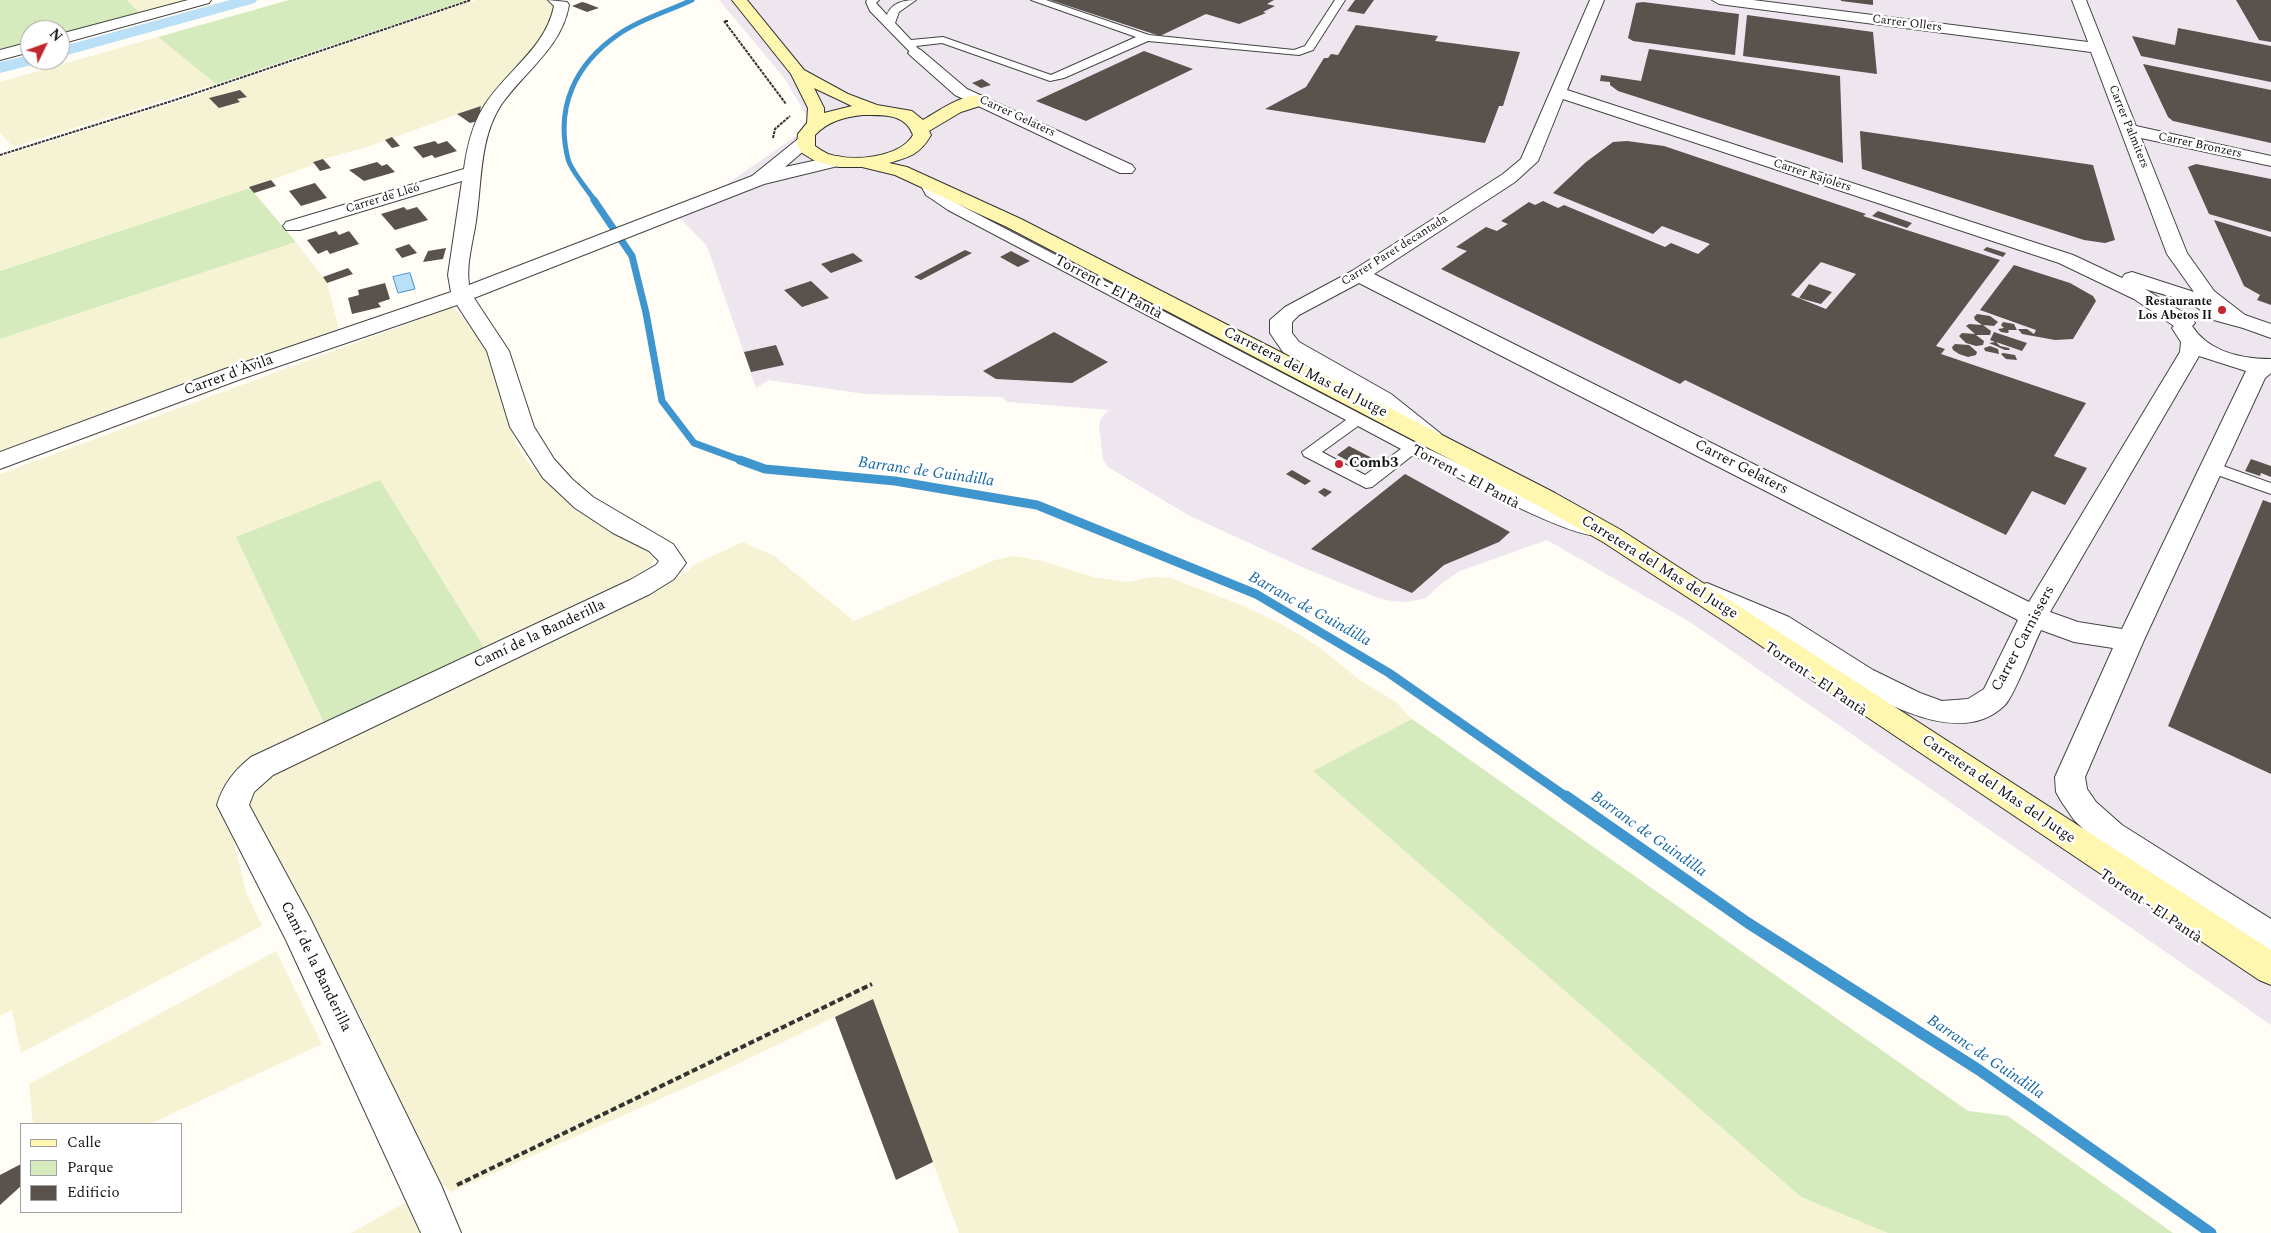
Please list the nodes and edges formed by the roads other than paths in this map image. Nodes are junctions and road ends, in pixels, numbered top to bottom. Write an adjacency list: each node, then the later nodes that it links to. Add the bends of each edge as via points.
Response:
1 (204, 0): 12 (street)
2 (555, 0): 33 (street, Camí de la Banderilla, via 562,5 556,26 492,107 478,141)
3 (739, 0): 18 (street)
4 (910, 0): 11 (lane, via 894,10)
5 (1036, 0): 13 (lane)
6 (1340, 0): 13 (lane, via 1309,48 1302,52 1287,54)
7 (1598, 0): 20 (street, Carrer Paret decantada)
8 (1719, 0): 15 (street, Carrer Ollers)
9 (2079, 0): 15 (street, Carrer Palmiters)
10 (884, 2): 11 (lane, via 871,2 874,9)
11 (890, 22): 14 (lane)
12 (70, 36)
13 (1148, 38): 14 (lane, via 1050,78 943,40 930,40)
14 (912, 48): 19 (street, Carrer Gelaters)
15 (2096, 48): 25 (street, Carrer Palmiters)
16 (20, 50): 17 (street)
17 (0, 55)
18 (798, 73): 22 (street, via 842,97); 24 (street, via 816,108)
19 (961, 92): 21 (street, Carrer Gelaters); 23 (street, via 933,106)
20 (1558, 92): 36 (street, Carrer Rajolers); 39 (street, Carrer Paret decantada, via 1529,161 1509,178)
21 (980, 100): 26 (street, via 956,108); 31 (street, Carrer Gelaters)
22 (877, 110): 23 (street); 24 (street, via 837,115)
23 (903, 114): 26 (street, via 915,120)
24 (816, 124): 27 (street, via 806,133)
25 (2130, 130): 28 (street, Carrer Bronzers); 37 (street, Carrer Palmiters)
26 (920, 135): 30 (street, via 898,156); 32 (street)
27 (804, 143): 29 (street, via 818,156); 34 (street)
28 (2271, 161)
29 (836, 162): 30 (street); 34 (street)
30 (865, 162): 32 (street, Carretera del Mas del Jutge, via 901,171)
31 (1126, 169)
32 (930, 170): 47 (lane, via 930,192 953,207); 48 (street, Carretera del Mas del Jutge, via 1014,223)
33 (472, 172): 35 (street, Carrer de Lleó); 41 (street, Camí de la Banderilla, via 456,273)
34 (758, 180): 41 (street, Carrer d'Àvila)
35 (293, 226)
36 (2066, 259): 38 (street, Carrer Rajolers); 42 (street, Carrer Rajolers)
37 (2171, 261): 38 (street); 40 (street, via 2160,276); 43 (street, Carrer Palmiters, via 2207,295)
38 (2110, 270): 40 (street, Carrer Rajolers)
39 (1359, 275): 48 (street, Carrer Paret decantada, via 1292,310 1281,320 1282,332 1291,347 1383,399); 55 (street, Carrer Gelaters)
40 (2160, 287): 42 (street); 43 (street, Carrer Rajolers)
41 (461, 296): 50 (street, Carrer d'Àvila, via 233,374); 59 (street, Camí de la Banderilla, via 499,353 522,426 541,458 564,486 589,506 659,546 670,554 673,562 665,572 640,587 262,766 236,791 233,804 298,929 427,1199)
42 (2166, 311): 44 (street, Carrer Rajolers)
43 (2246, 320): 44 (street, via 2198,315 2188,318); 45 (street)
44 (2188, 332): 46 (street, via 2225,359); 55 (street, Carrer Carnissers, via 2191,352)
45 (2271, 332)
46 (2268, 366): 51 (street, via 2255,374)
47 (1357, 419): 49 (lane); 49 (lane, via 1310,452 1366,483)
48 (1435, 441): 53 (street, Carretera del Mas del Jutge)
49 (1412, 448): 53 (lane, via 1564,522)
50 (0, 461)
51 (2212, 467): 52 (lane); 56 (street)
52 (2271, 489)
53 (1612, 536): 54 (street, Carretera del Mas del Jutge)
54 (1690, 586): 55 (street, Carrer Carnissers, via 1779,624 1864,678 1910,701 1942,712 1973,710 1995,697); 58 (street, Carretera del Mas del Jutge)
55 (2034, 616): 56 (street, Carrer Gelaters, via 2074,632)
56 (2130, 640): 57 (street, via 2070,777 2072,792 2085,811 2111,835)
57 (2271, 938)
58 (2271, 970)
59 (440, 1233)

